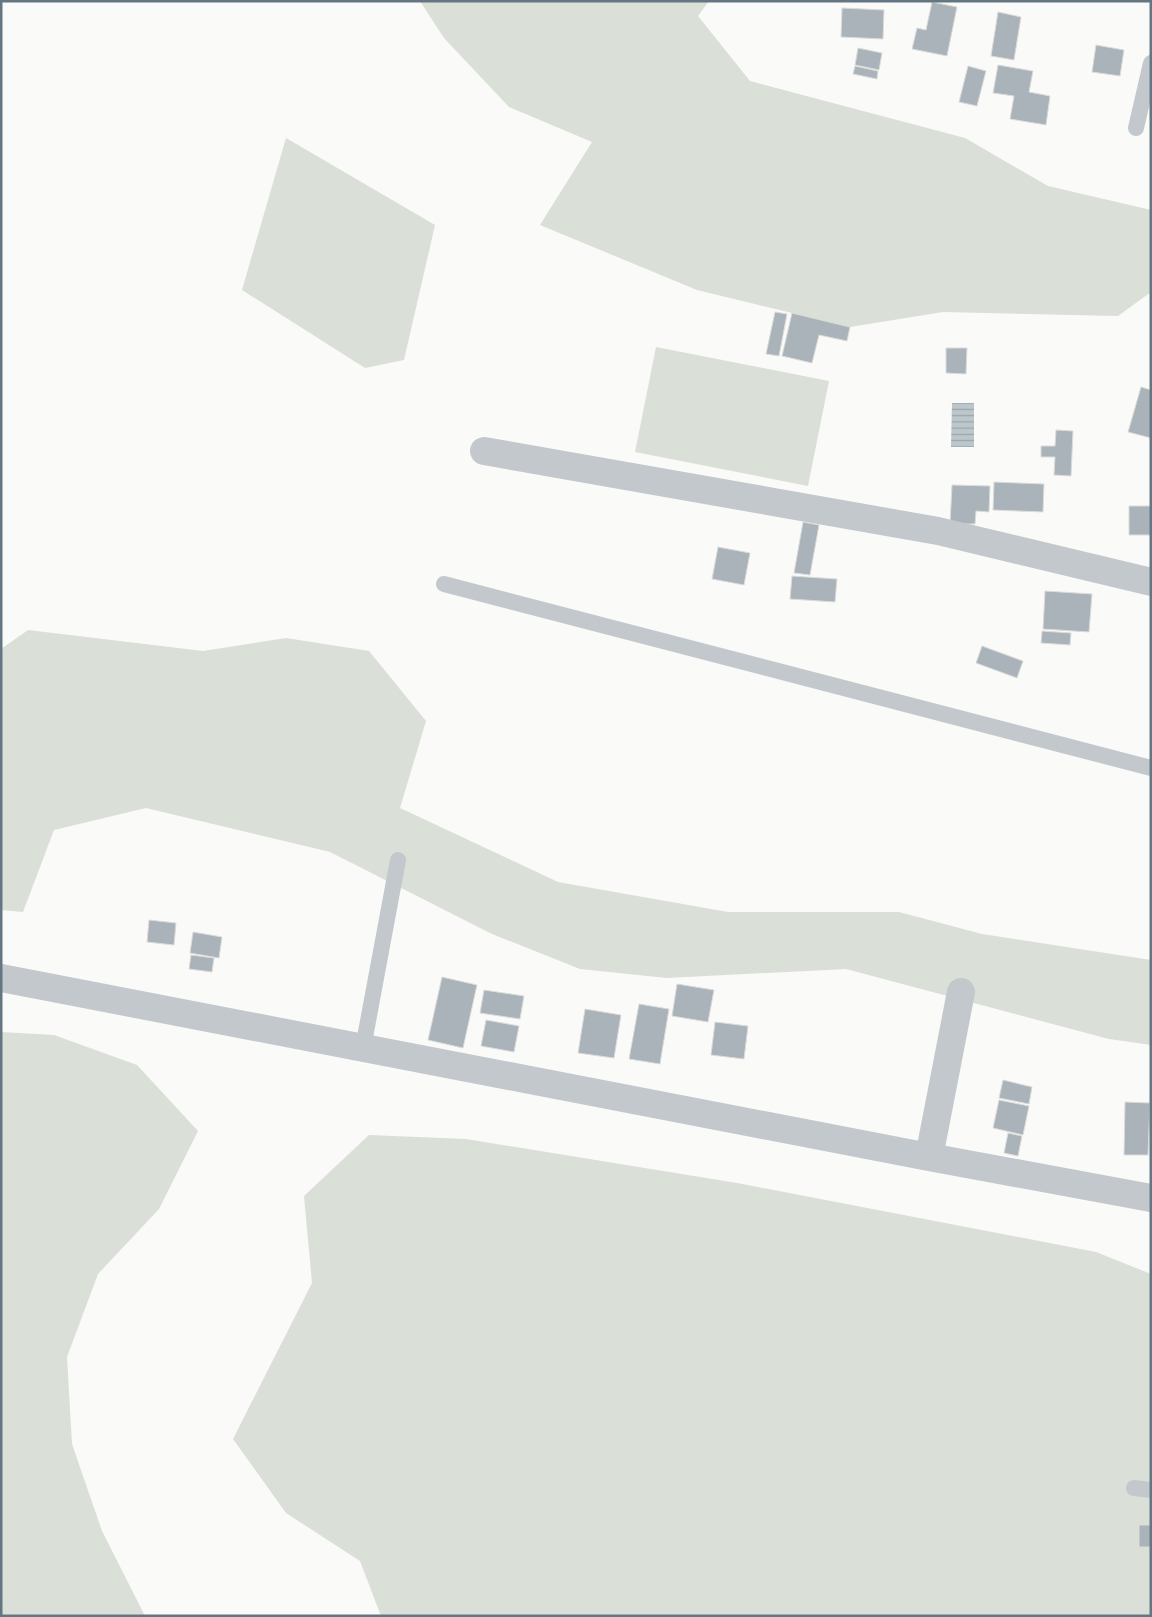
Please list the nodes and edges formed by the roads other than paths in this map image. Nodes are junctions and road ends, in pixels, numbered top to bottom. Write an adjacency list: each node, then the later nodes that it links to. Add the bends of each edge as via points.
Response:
1 (1151, 63): 2 (lane)
2 (1136, 128)
3 (484, 452): 4 (street, via 938,531)
4 (1151, 582)
5 (444, 584): 6 (lane)
6 (1151, 768)
7 (398, 860): 10 (lane)
8 (1, 978): 10 (street)
9 (961, 992): 11 (street)
10 (363, 1048): 11 (street)
11 (929, 1157): 12 (street)
12 (1151, 1198)
13 (1134, 1488): 14 (lane)
14 (1151, 1490)

